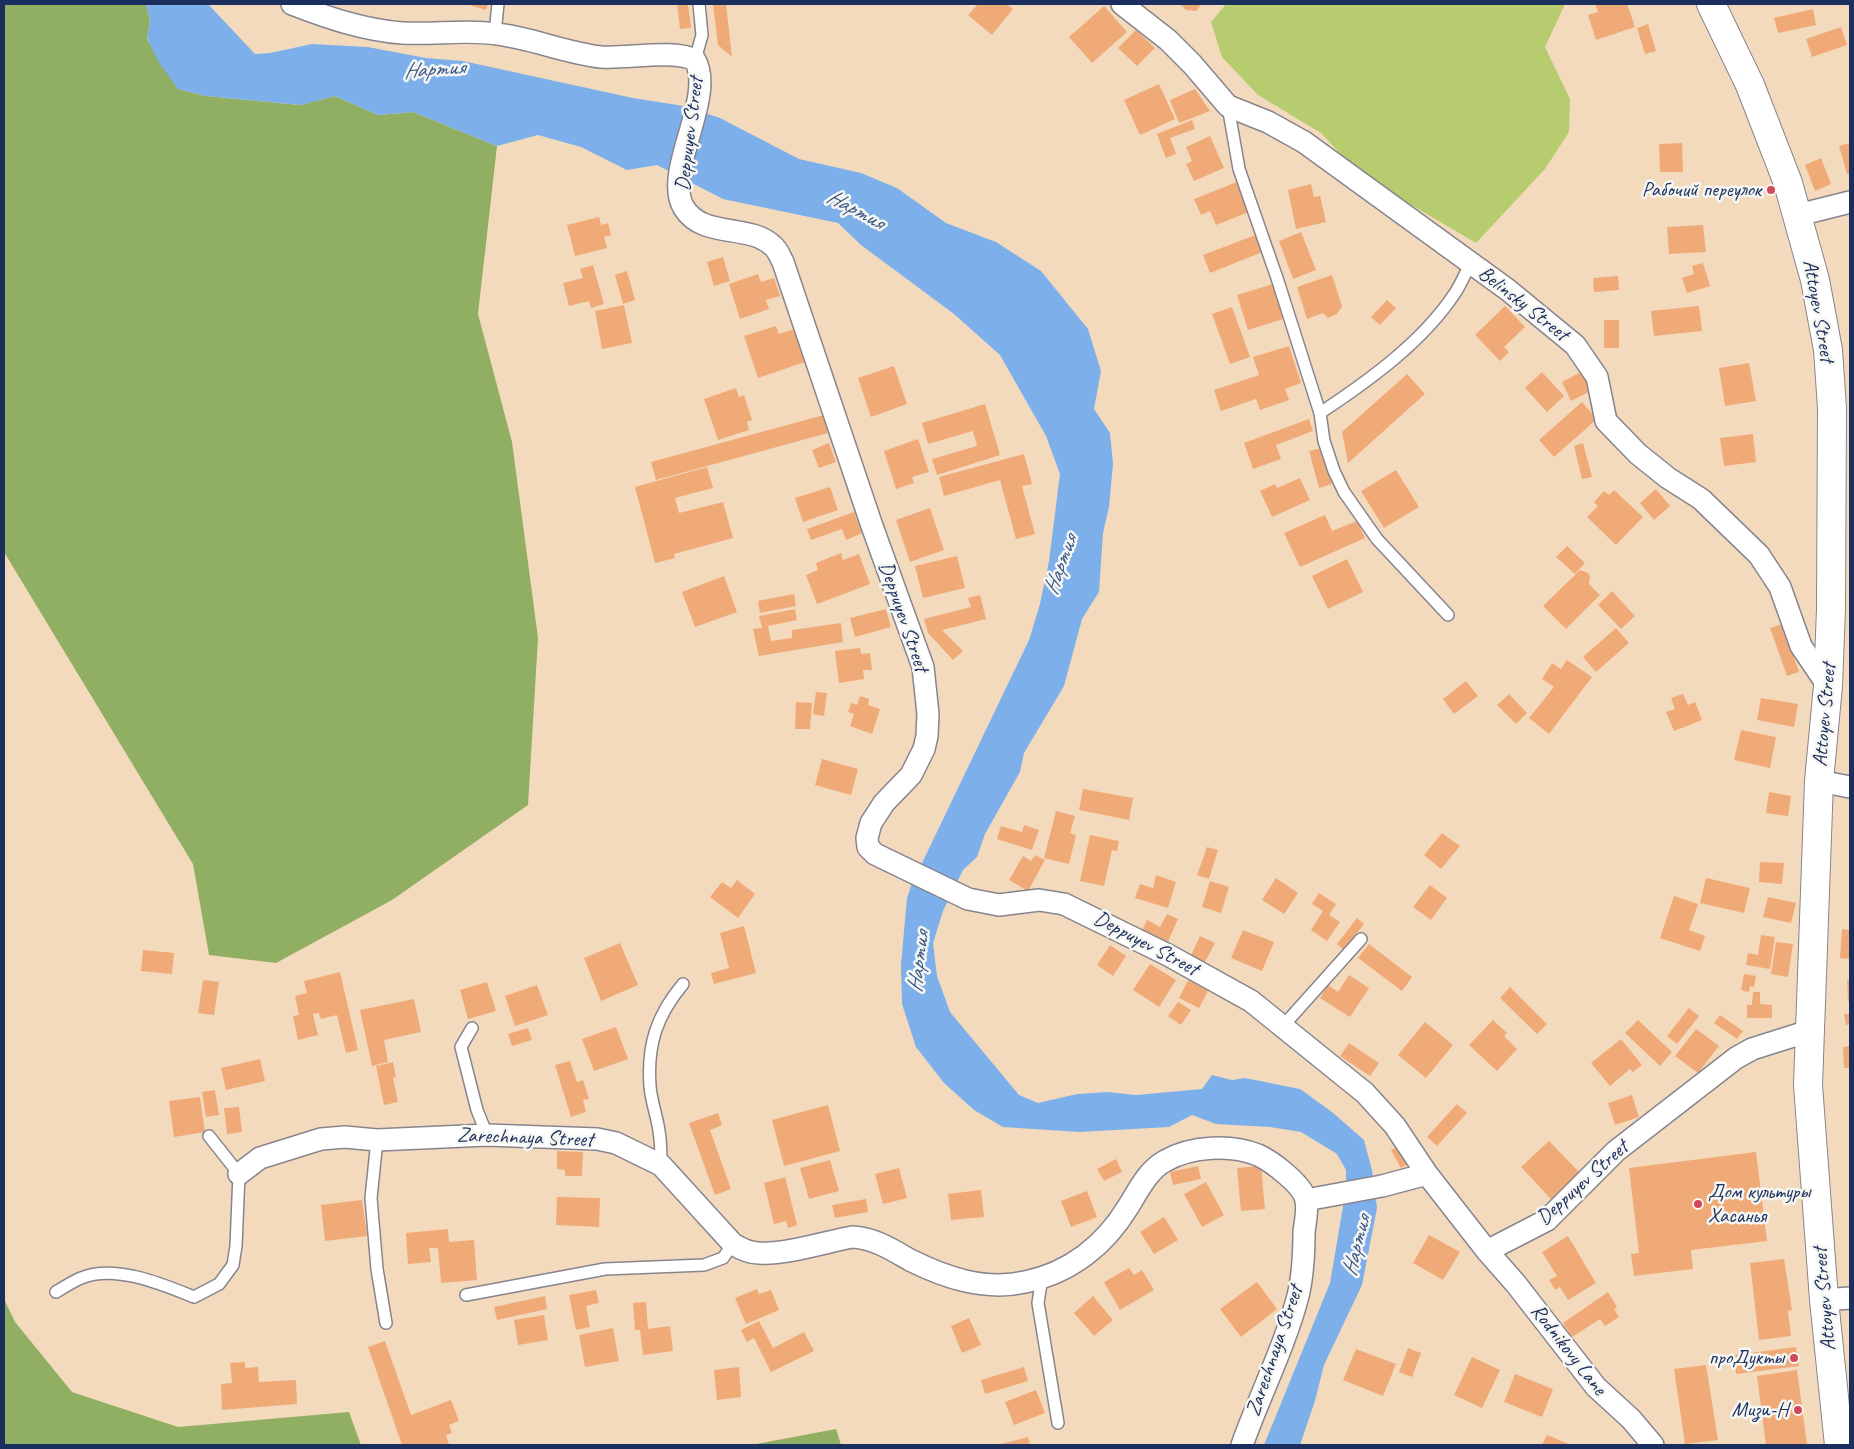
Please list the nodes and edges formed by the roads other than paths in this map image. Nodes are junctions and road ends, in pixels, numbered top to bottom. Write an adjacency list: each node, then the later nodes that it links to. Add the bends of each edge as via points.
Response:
1 (292, 4): 6 (street, Deppuyev Street)
2 (498, 4): 7 (lane)
3 (699, 4): 8 (lane, via 702,35)
4 (1122, 4): 9 (street, Belinsky Street, via 1168,40)
5 (1711, 4): 11 (street, Attoyev Street, via 1776,147)
6 (324, 9): 7 (street, Deppuyev Street, via 352,24 400,33)
7 (495, 33): 8 (street, Deppuyev Street, via 598,56 675,56)
8 (697, 68): 20 (street, Deppuyev Street, via 698,94 679,194 684,208 707,226 738,230 764,239 775,247 784,262 923,667 928,714 924,749 910,775 871,823 866,838 868,847 888,862 968,899 1005,904 1038,900 1078,909 1251,1001)
9 (1228, 106): 12 (street, Belinsky Street, via 1268,122 1304,142); 13 (lane, via 1239,169 1278,278)
10 (1850, 202): 11 (street)
11 (1798, 215): 15 (street, Attoyev Street, via 1823,313 1832,408 1833,516)
12 (1471, 262): 13 (lane, via 1455,293 1431,323 1388,364); 15 (street, Belinsky Street, via 1550,322 1575,346 1597,377 1606,421 1638,454 1701,499 1759,555 1780,587 1801,646)
13 (1320, 413): 14 (lane, via 1324,442 1344,492 1377,539)
14 (1448, 615)
15 (1828, 686): 16 (street, Attoyev Street)
16 (1819, 781): 17 (street); 22 (street, Attoyev Street)
17 (1850, 787)
18 (1361, 940): 20 (lane)
19 (683, 984): 26 (lane, via 662,1012 651,1050 650,1087 659,1130)
20 (1283, 1026): 28 (street, Deppuyev Street, via 1366,1093 1395,1126)
21 (472, 1028): 23 (lane, via 461,1047 477,1110)
22 (1809, 1031): 31 (street, Deppuyev Street, via 1752,1048 1736,1058 1616,1151 1547,1220); 35 (street, Attoyev Street, via 1808,1085)
23 (487, 1135): 25 (street, Zarechnaya Street); 26 (street, Zarechnaya Street, via 597,1139 616,1143)
24 (209, 1136): 27 (lane)
25 (377, 1140): 27 (street, Zarechnaya Street, via 345,1137 314,1141 260,1158); 36 (lane, via 371,1198 377,1269)
26 (661, 1165): 30 (street, Zarechnaya Street)
27 (239, 1174): 33 (lane, via 233,1265 219,1284 194,1297 156,1281 118,1273 82,1278)
28 (1427, 1174): 29 (street); 31 (street, Deppuyev Street)
29 (1306, 1200): 32 (street, Zarechnaya Street, via 1300,1189 1266,1159 1246,1151 1211,1149 1180,1154 1154,1170 1108,1237 1086,1256); 38 (street, Zarechnaya Street, via 1298,1296)
30 (733, 1244): 32 (street, Zarechnaya Street, via 759,1254 859,1237 876,1241 922,1265 974,1284 999,1286); 34 (lane, via 723,1258 704,1265 605,1269)
31 (1487, 1251): 39 (street, Rodnikovy Lane, via 1596,1387)
32 (1042, 1277): 37 (lane, via 1038,1303)
33 (56, 1292)
34 (466, 1295)
35 (1837, 1299): 40 (street, Attoyev Street)
36 (386, 1323)
37 (1058, 1423)
38 (1242, 1445)
39 (1653, 1445)
40 (1839, 1445)

